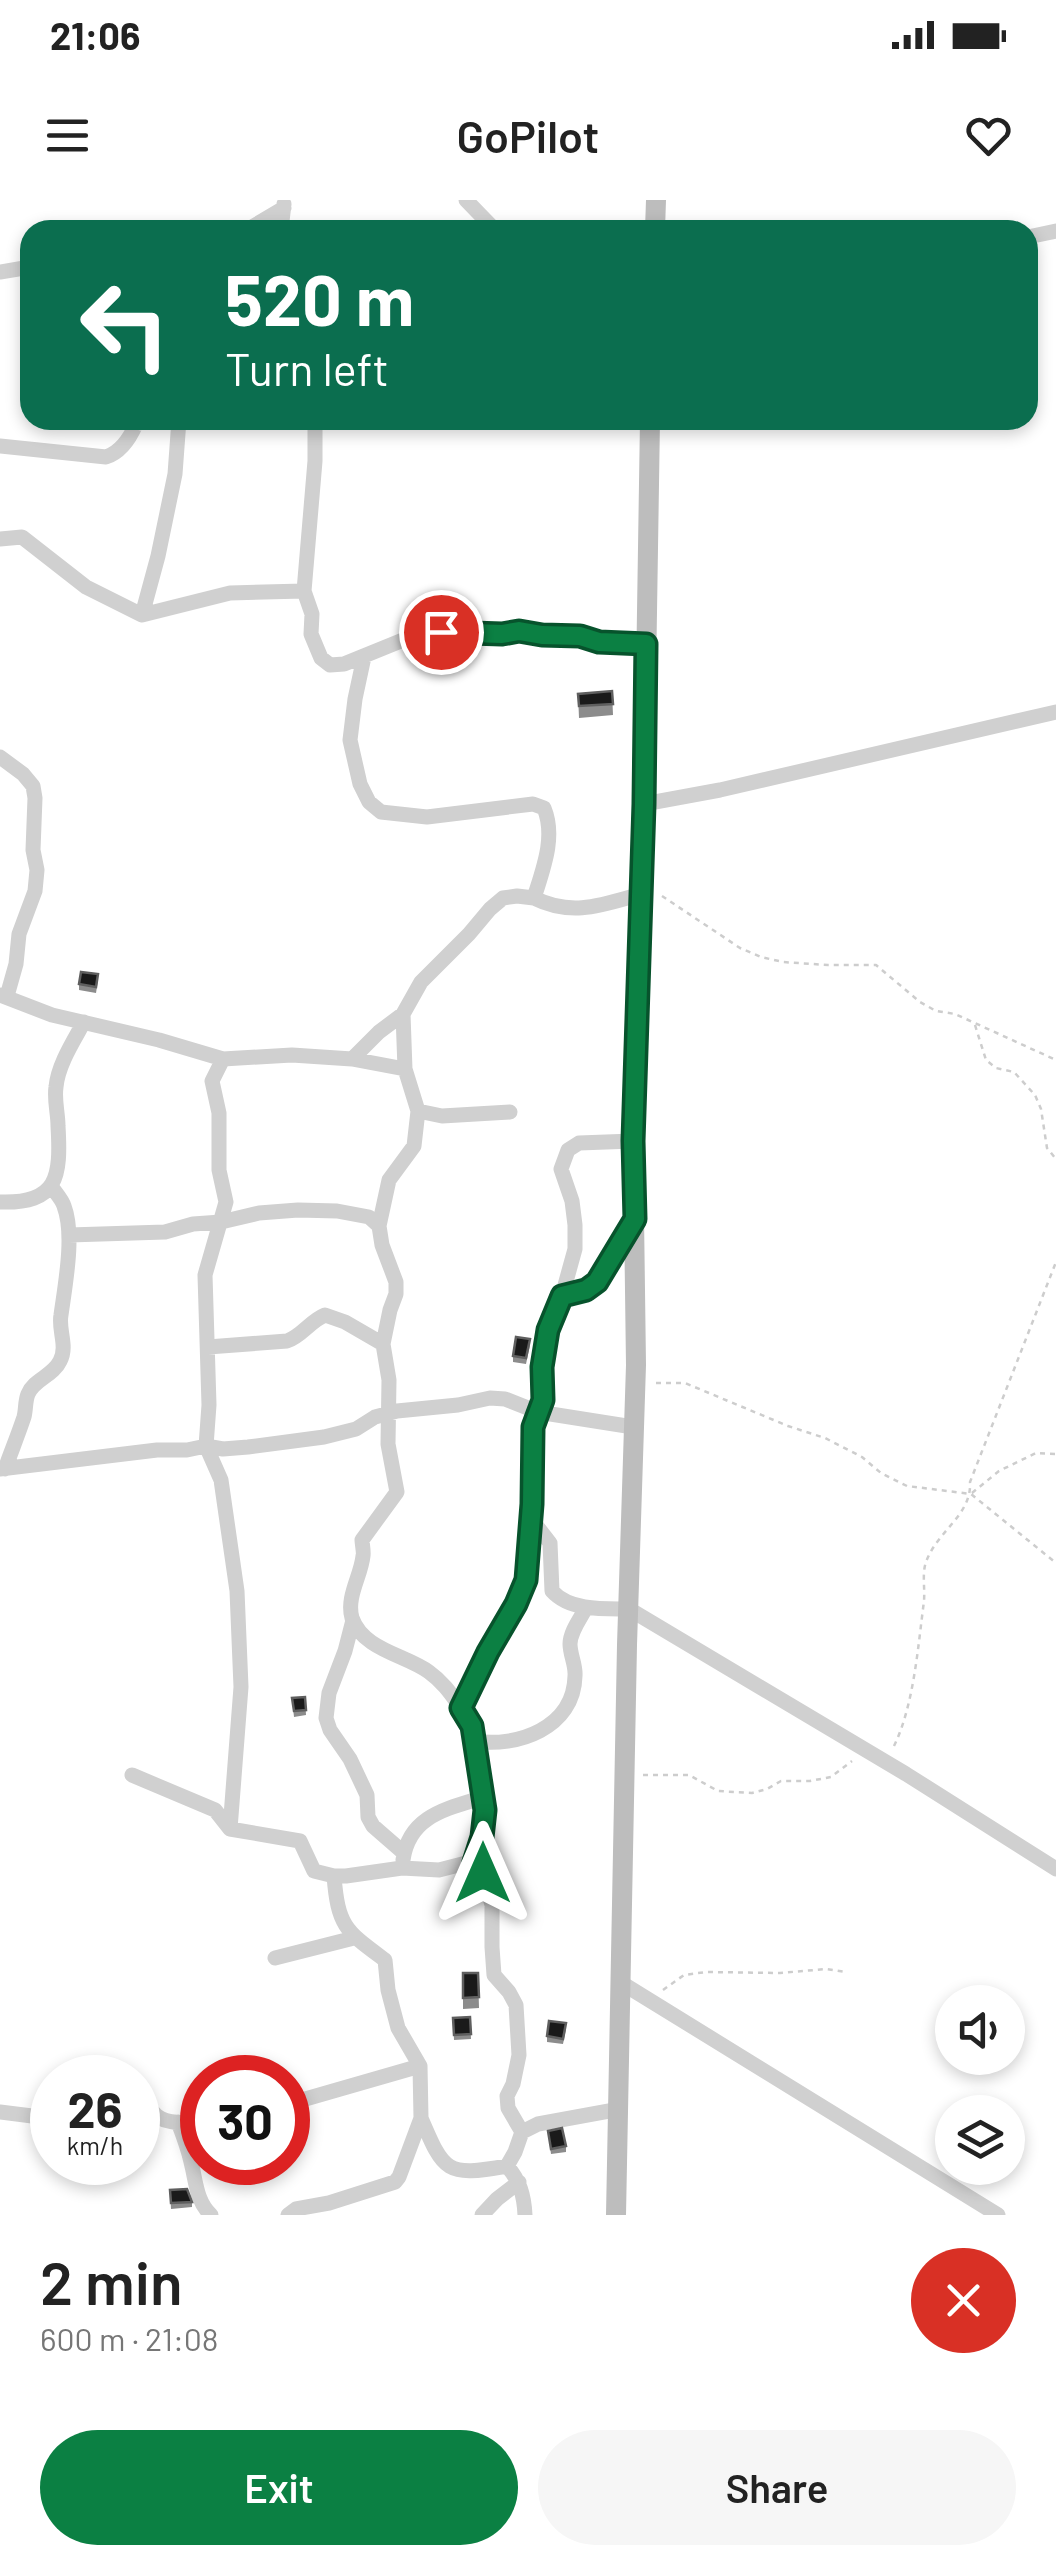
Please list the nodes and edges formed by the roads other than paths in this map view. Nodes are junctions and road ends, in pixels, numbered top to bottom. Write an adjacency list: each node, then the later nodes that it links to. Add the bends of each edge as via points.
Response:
1 (466, 200): 4 (street)
2 (284, 204): 3 (street)
3 (261, 220)
4 (486, 220)
5 (132, 430): 9 (street, via 106,457)
6 (176, 430): 12 (street, via 175,474)
7 (315, 430): 11 (street)
8 (650, 430): 13 (main road)
9 (0, 446)
10 (0, 539): 12 (street, via 22,537 86,586)
11 (304, 591): 12 (street, via 230,593); 14 (street, via 321,658 330,665)
12 (142, 615)
13 (646, 644): 14 (street, via 519,631 441,632); 17 (main road)
14 (364, 656): 19 (street, via 350,740 369,802 382,812 427,817 544,808 550,822 547,854)
15 (1056, 712): 17 (street)
16 (0, 756): 20 (street, via 33,786 35,798 34,891)
17 (644, 804): 18 (main road)
18 (641, 894): 19 (street, via 572,910); 28 (main road)
19 (534, 898): 21 (street, via 503,898 490,908 421,982)
20 (4, 995): 22 (street)
21 (403, 1014): 24 (street); 25 (street)
22 (84, 1022): 23 (street); 29 (street, via 58,1075)
23 (223, 1058): 24 (street); 32 (street, via 212,1082 226,1202)
24 (352, 1059): 25 (street)
25 (406, 1069): 26 (street)
26 (418, 1111): 27 (street); 33 (street, via 414,1146 389,1180)
27 (510, 1112)
28 (633, 1141): 31 (main road); 35 (street, via 579,1143 568,1150 561,1169 572,1201 575,1249)
29 (51, 1186): 30 (street, via 29,1200); 34 (street, via 64,1206)
30 (0, 1202)
31 (635, 1219): 35 (street, via 597,1282); 40 (main road)
32 (220, 1222): 33 (street, via 337,1210 370,1217); 34 (street, via 139,1235); 37 (street, via 205,1275)
33 (378, 1226): 36 (street, via 396,1282)
34 (69, 1234): 42 (street, via 61,1360 26,1396)
35 (562, 1296): 38 (street, via 548,1330)
36 (384, 1344): 37 (street, via 325,1315 287,1342); 39 (street)
37 (208, 1347): 41 (street)
38 (538, 1412): 39 (street, via 490,1398); 40 (street); 43 (street)
39 (388, 1413): 41 (street, via 324,1437 248,1448); 46 (street, via 397,1492 362,1540)
40 (633, 1427): 45 (main road)
41 (206, 1446): 42 (street); 51 (street, via 221,1480 238,1591 241,1687)
42 (2, 1469)
43 (532, 1520): 44 (street, via 550,1543 552,1592); 47 (street, via 526,1580)
44 (586, 1608): 45 (street); 48 (street, via 569,1643 576,1674 564,1710 521,1740)
45 (629, 1609): 54 (street); 58 (main road)
46 (353, 1620): 47 (street, via 378,1646 442,1682); 52 (street, via 326,1718 367,1796 368,1817)
47 (461, 1708): 48 (street)
48 (474, 1741): 50 (street)
49 (132, 1776): 51 (street, via 215,1810)
50 (484, 1797): 52 (street, via 425,1819 411,1832); 53 (street)
51 (230, 1829): 55 (street, via 300,1841 314,1871)
52 (403, 1860): 53 (street, via 439,1870); 55 (street)
53 (474, 1862): 67 (street, via 492,1905 494,1975 516,2005 519,2056 508,2108)
54 (1056, 1868)
55 (334, 1876): 56 (street, via 338,1908)
56 (354, 1938): 57 (street); 59 (street, via 385,1960 398,2028)
57 (275, 1958)
58 (620, 1982): 61 (main road); 75 (street)
59 (420, 2066): 60 (street); 64 (street)
60 (310, 2098)
61 (620, 2109): 67 (street); 74 (main road)
62 (0, 2112): 63 (street)
63 (30, 2116)
64 (420, 2118): 68 (street, via 447,2167 464,2172); 71 (street, via 395,2182)
65 (160, 2119): 66 (street)
66 (178, 2122): 70 (street, via 196,2191)
67 (522, 2132): 68 (street)
68 (507, 2166): 69 (street)
69 (519, 2182): 72 (street); 73 (street)
70 (211, 2215)
71 (288, 2215)
72 (482, 2215)
73 (525, 2215)
74 (616, 2215)
75 (998, 2215)

